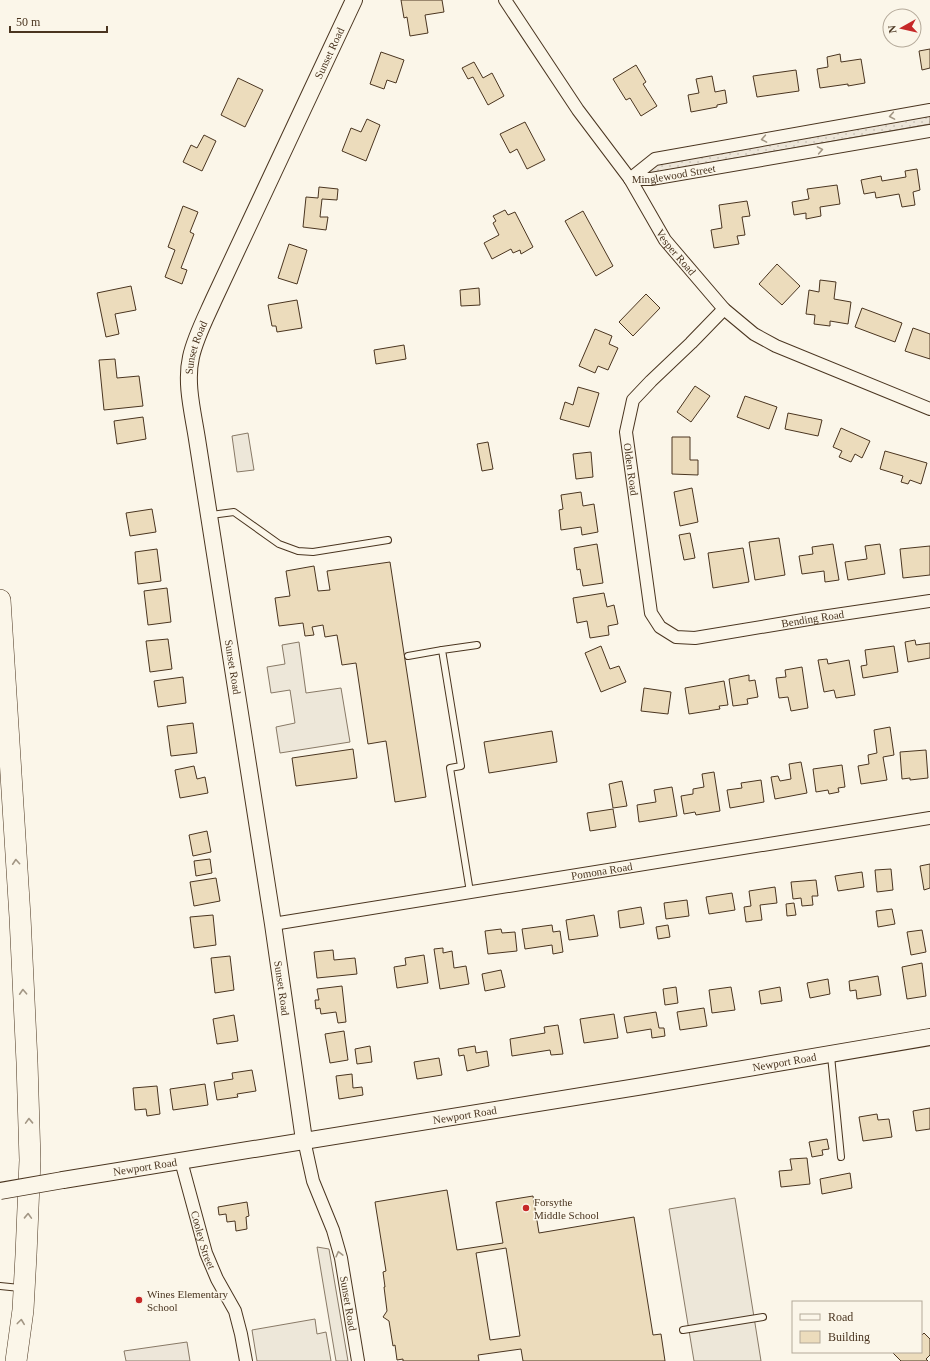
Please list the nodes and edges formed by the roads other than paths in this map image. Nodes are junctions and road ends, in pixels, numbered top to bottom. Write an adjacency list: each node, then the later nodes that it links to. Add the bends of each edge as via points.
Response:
1 (354, 0): 8 (street, Sunset Road, via 214,299 191,355 189,386)
2 (505, 0): 5 (street, Vesper Road, via 578,110)
3 (930, 110): 5 (street, Minglewood Street, one-way to 5, via 655,159)
4 (930, 131): 5 (street, Minglewood Street, one-way to 4, via 651,180)
5 (630, 179): 6 (street, Vesper Road, via 666,240)
6 (724, 309): 7 (street, Vesper Road, via 754,334 776,346); 12 (street, Olden Road, via 634,400 626,432 650,613 660,627 676,637)
7 (930, 409)
8 (209, 515): 9 (lane, via 234,512 279,544 298,551 313,552); 18 (street, Sunset Road)
9 (388, 540)
10 (0, 600): 26 (highway, one-way to 10, via 30,1160 25,1016)
11 (930, 601): 12 (street, Bending Road)
12 (695, 638)
13 (477, 645): 14 (lane)
14 (442, 650): 15 (lane); 17 (lane, via 461,766 450,768)
15 (408, 656)
16 (930, 818): 17 (street, Pomona Road)
17 (470, 892): 18 (street, Pomona Road)
18 (273, 924): 21 (street, Sunset Road)
19 (930, 1038): 20 (street, Newport Road)
20 (831, 1054): 21 (street, Newport Road); 22 (lane)
21 (304, 1140): 23 (street, Newport Road); 31 (street, Sunset Road, one-way to 21, via 341,1258 333,1230 313,1181)
22 (841, 1158)
23 (181, 1161): 24 (street, Newport Road, bridge); 30 (street, Cooley Street, via 206,1253 235,1311)
24 (0, 1191)
25 (0, 1286): 26 (lane)
26 (24, 1288): 29 (highway, one-way to 26)
27 (763, 1317): 28 (lane)
28 (683, 1330)
29 (16, 1361)
30 (246, 1361)
31 (358, 1361)

